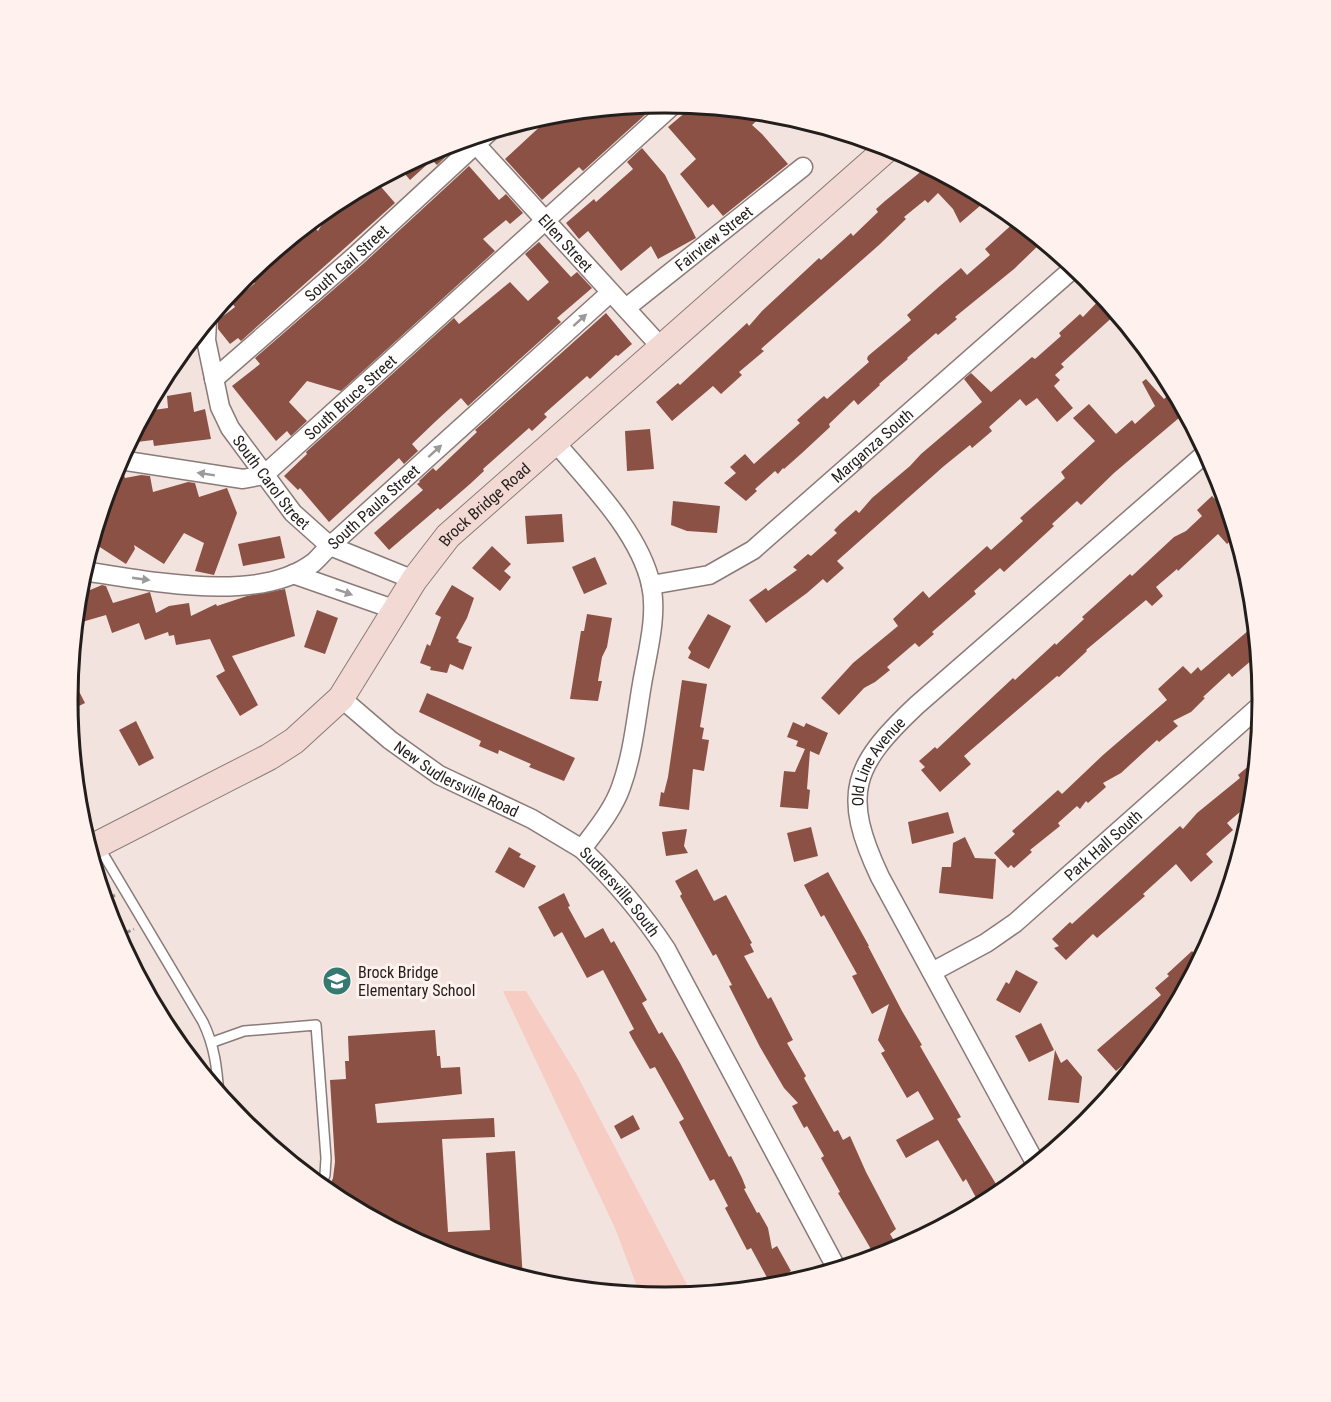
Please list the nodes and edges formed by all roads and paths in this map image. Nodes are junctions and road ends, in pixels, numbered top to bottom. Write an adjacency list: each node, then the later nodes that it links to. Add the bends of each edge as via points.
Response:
1 (664, 113): 6 (street, South Bruce Street)
2 (483, 143): 6 (street, Ellen Street)
3 (468, 148): 12 (street, South Gail Street, via 356,255)
4 (880, 155): 11 (street, Brock Bridge Road)
5 (802, 167): 9 (street, Fairview Street)
6 (544, 221): 8 (street, Ellen Street); 16 (street, South Bruce Street)
7 (1068, 273): 21 (street, Marganza South, via 753,550 709,575)
8 (610, 292): 9 (street, Ellen Street); 17 (street, South Paula Street, one-way to 8)
9 (626, 308): 11 (street, Ellen Street)
10 (206, 335): 12 (street, South Carol Street)
11 (661, 347): 13 (street, Brock Bridge Road)
12 (214, 379): 16 (street, South Carol Street, via 230,428)
13 (555, 442): 20 (street, Brock Bridge Road, via 448,536); 21 (street, Sudlersville South, via 621,521)
14 (1200, 458): 30 (street, Old Line Avenue, via 916,705 887,733 867,760 856,791 864,844)
15 (130, 461): 16 (street, one-way to 15, via 243,479)
16 (264, 475): 17 (street, South Carol Street, via 293,513)
17 (330, 546): 19 (street, South Paula Street, via 314,562); 20 (street, South Carol Street)
18 (92, 572): 19 (street, South Paula Street, one-way to 19, via 179,585 226,586 261,585)
19 (293, 574): 22 (street, one-way to 22)
20 (414, 580): 22 (street, Brock Bridge Road)
21 (651, 585): 26 (street, Sudlersville South, via 652,619 630,755 620,789)
22 (396, 610): 23 (street, Brock Bridge Road)
23 (341, 698): 25 (street, Brock Bridge Road, via 294,741 268,757); 26 (street, New Sudlersville Road, via 439,775 532,819)
24 (1253, 712): 30 (street, Park Hall South, via 1015,923 986,944)
25 (96, 845)
26 (582, 849): 35 (street, Sudlersville South, via 645,917 666,950)
27 (99, 856): 28 (lane)
28 (144, 923): 29 (path); 31 (lane)
29 (126, 932)
30 (932, 972): 33 (street, Old Line Avenue)
31 (213, 1042): 32 (lane); 34 (lane, via 244,1031 316,1025 326,1158)
32 (218, 1081)
33 (1033, 1159)
34 (323, 1178)
35 (834, 1263)

